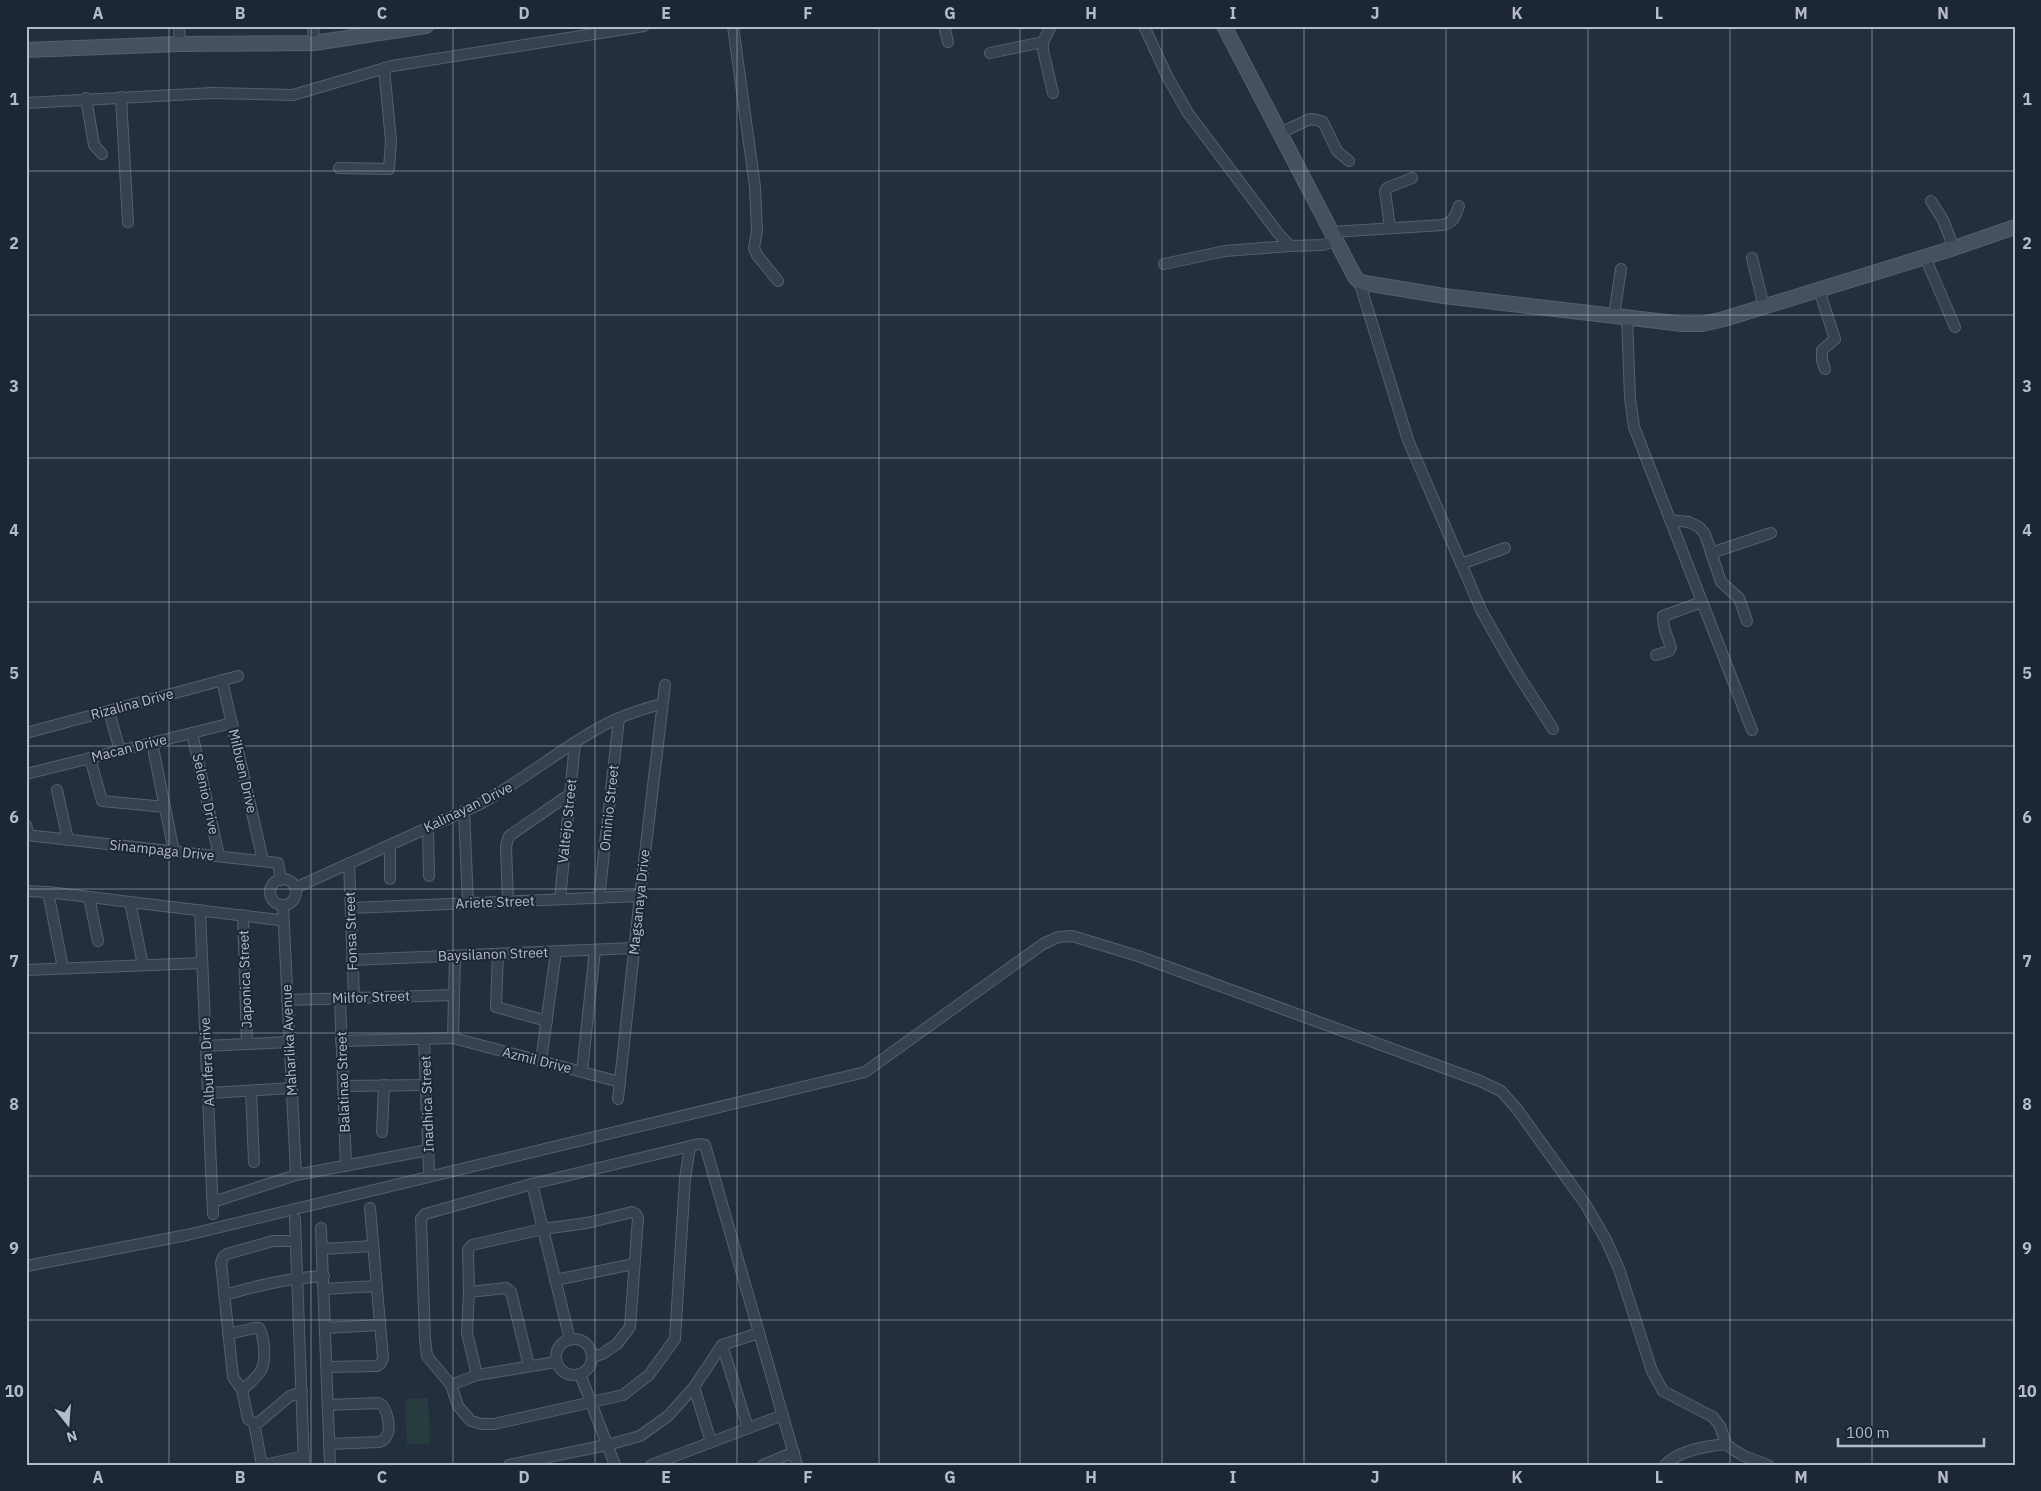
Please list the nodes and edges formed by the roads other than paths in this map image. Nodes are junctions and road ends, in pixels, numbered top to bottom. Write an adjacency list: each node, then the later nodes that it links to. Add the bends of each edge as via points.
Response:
1 (179, 26): 13 (street)
2 (313, 26): 12 (street)
3 (426, 26): 12 (street)
4 (644, 26): 16 (street)
5 (733, 26): 38 (street, via 755,187 758,231 754,248)
6 (944, 26): 10 (street)
7 (1050, 26): 11 (street)
8 (1144, 26): 32 (street, via 1188,113)
9 (1224, 26): 21 (street)
10 (948, 42)
11 (1043, 42): 15 (street); 17 (street)
12 (314, 43): 13 (street)
13 (180, 44): 14 (street)
14 (26, 50)
15 (990, 53)
16 (384, 68): 18 (street, via 292,95 212,93); 24 (street, via 391,141 389,169)
17 (1052, 93)
18 (121, 97): 19 (street); 28 (street)
19 (86, 98): 20 (street); 22 (street, via 94,145)
20 (26, 102)
21 (1280, 133): 23 (street, via 1310,119 1323,122 1337,151); 31 (street)
22 (102, 154)
23 (1350, 161)
24 (339, 168)
25 (1412, 178): 30 (street, via 1387,188 1385,192)
26 (1931, 201): 33 (street)
27 (1459, 206): 30 (street, via 1450,224)
28 (128, 222)
29 (2015, 227): 33 (street)
30 (1390, 228): 31 (street)
31 (1334, 236): 32 (street, via 1323,245); 39 (street)
32 (1290, 246): 36 (street, via 1225,251)
33 (1954, 248): 34 (street)
34 (1925, 257): 40 (street); 43 (street)
35 (1752, 258): 41 (street)
36 (1164, 264)
37 (1621, 269): 42 (street)
38 (778, 281)
39 (1359, 282): 42 (street, via 1444,296); 49 (street, via 1408,440)
40 (1819, 290): 41 (street); 44 (street, via 1835,339 1822,350)
41 (1764, 307): 42 (street, via 1702,324)
42 (1620, 316): 45 (street, via 1633,423)
43 (1955, 327)
44 (1825, 369)
45 (1670, 520): 48 (street, via 1689,522 1699,527 1706,534); 50 (street)
46 (1771, 533): 48 (street)
47 (1505, 548): 49 (street)
48 (1711, 553): 51 (street, via 1722,584 1737,595)
49 (1461, 564): 60 (street, via 1482,612)
50 (1702, 602): 52 (street, via 1663,616 1671,648); 61 (street)
51 (1747, 621)
52 (1656, 655)
53 (238, 676): 54 (street, Rizalina Drive)
54 (222, 680): 57 (street, Rizalina Drive); 59 (street, Milbuen Drive)
55 (665, 685): 56 (street, Magsanaya Drive)
56 (662, 704): 58 (street, Kalinayan Drive); 88 (street, Magsanaya Drive)
57 (109, 710): 62 (street, Rizalina Drive); 66 (street)
58 (619, 718): 65 (street, Kalinayan Drive); 89 (street, Ominio Street)
59 (232, 723): 63 (street, Macan Drive); 79 (street, Milbuen Drive)
60 (1553, 729)
61 (1752, 730)
62 (26, 733)
63 (192, 733): 64 (street, Macan Drive); 78 (street, Selenio Drive)
64 (152, 743): 66 (street, Macan Drive); 71 (street)
65 (575, 743): 70 (street, Valtejo Street); 72 (street, Kalinayan Drive, via 504,791)
66 (120, 750): 67 (street, Macan Drive)
67 (90, 758): 68 (street, Macan Drive); 71 (street, via 102,801)
68 (26, 774)
69 (57, 790): 75 (street)
70 (570, 794): 90 (street, Valtejo Street); 91 (street, via 509,836 506,846)
71 (165, 808): 77 (street)
72 (464, 811): 73 (street, Kalinayan Drive); 93 (street)
73 (428, 827): 76 (street, Kalinayan Drive); 81 (street)
74 (27, 832): 75 (street, Sinampaga Drive)
75 (68, 840): 77 (street, Sinampaga Drive)
76 (390, 845): 80 (street, Kalinayan Drive); 82 (street)
77 (174, 852): 78 (street, Sinampaga Drive)
78 (219, 856): 79 (street, Sinampaga Drive)
79 (263, 861): 83 (street, Sinampaga Drive, via 278,863)
80 (349, 863): 84 (street, Kalinayan Drive); 95 (street, Fonsa Street)
81 (429, 876)
82 (390, 879)
83 (280, 880): 84 (street, via 288,880); 94 (street, via 273,884 270,892 275,903)
84 (295, 888): 94 (street, via 293,900)
85 (26, 891): 86 (street)
86 (48, 892): 87 (street); 108 (street)
87 (89, 896): 92 (street); 99 (street)
88 (640, 896): 89 (street, Ariete Street); 100 (street, Magsanaya Drive)
89 (600, 898): 90 (street, Ariete Street)
90 (560, 899): 91 (street, Ariete Street)
91 (508, 901): 93 (street, Ariete Street)
92 (130, 902): 96 (street); 107 (street)
93 (468, 903): 95 (street, Ariete Street)
94 (283, 905): 98 (street, Maharlika Avenue)
95 (351, 908): 105 (street, Fonsa Street)
96 (200, 910): 97 (street); 106 (street, Albufera Drive)
97 (243, 915): 98 (street); 119 (street, Japonica Street)
98 (283, 919): 113 (street, Maharlika Avenue)
99 (98, 941)
100 (634, 948): 101 (street, Baysilanon Street); 123 (street, Magsanaya Drive)
101 (595, 950): 102 (street, Baysilanon Street); 122 (street)
102 (556, 952): 103 (street, Baysilanon Street); 114 (street)
103 (498, 954): 104 (street, Baysilanon Street); 114 (street, via 496,1007)
104 (455, 956): 105 (street, Baysilanon Street); 110 (street)
105 (352, 960): 112 (street, Fonsa Street)
106 (202, 963): 107 (street); 120 (street, Albufera Drive)
107 (143, 965): 108 (street)
108 (63, 968): 109 (street)
109 (26, 970)
110 (454, 995): 112 (street, Milfor Street); 115 (street)
111 (340, 998): 112 (street, Milfor Street); 113 (street, Milfor Street); 117 (street, Balatinao Street)
112 (354, 998)
113 (287, 1000): 118 (street, Maharlika Avenue)
114 (547, 1021): 121 (street)
115 (453, 1038): 116 (street, Azmil Drive); 121 (street, Azmil Drive)
116 (424, 1039): 117 (street, Azmil Drive); 125 (street, Inadhica Street)
117 (341, 1041): 126 (street, Balatinao Street)
118 (289, 1042): 119 (street); 127 (street, Maharlika Avenue)
119 (247, 1044): 120 (street)
120 (206, 1046): 129 (street, Albufera Drive)
121 (541, 1061): 122 (street, Azmil Drive)
122 (582, 1071): 123 (street, Azmil Drive)
123 (620, 1082): 130 (street, Magsanaya Drive)
124 (384, 1085): 125 (street); 126 (street); 131 (street)
125 (426, 1085): 133 (street, Inadhica Street)
126 (343, 1086): 135 (street, Balatinao Street)
127 (292, 1088): 128 (street); 137 (street, Maharlika Avenue)
128 (251, 1091): 129 (street); 134 (street)
129 (208, 1093): 139 (street, Albufera Drive)
130 (618, 1099)
131 (382, 1132)
132 (690, 1146): 138 (street); 159 (street, via 705,1145); 173 (street, via 675,1339 649,1375 624,1395)
133 (428, 1150): 135 (street); 136 (street, Inadhica Street)
134 (254, 1162)
135 (346, 1166): 137 (street)
136 (429, 1170)
137 (296, 1174): 139 (street)
138 (532, 1184): 144 (street); 169 (street, via 431,1211 421,1219 427,1356)
139 (213, 1202): 141 (street, Albufera Drive)
140 (370, 1208): 146 (street)
141 (213, 1214)
142 (295, 1219): 145 (street)
143 (321, 1228): 147 (street)
144 (543, 1229): 148 (street, via 632,1212 638,1218); 152 (street); 155 (street, via 472,1245 468,1250)
145 (296, 1241): 151 (street); 156 (street, via 273,1241 223,1257 220,1263)
146 (373, 1246): 147 (street); 153 (street)
147 (323, 1249): 150 (street)
148 (634, 1264): 152 (street); 163 (street, via 630,1327 617,1344)
149 (26, 1266): 180 (street, via 187,1235 865,1072 1043,944 1058,937 1072,936 1138,956 1501,1091 1586,1205 1606,1240 1657,1382 1667,1394 1713,1417)
150 (324, 1276): 151 (street); 154 (street)
151 (297, 1277): 156 (street); 172 (street)
152 (555, 1280): 161 (street)
153 (376, 1286): 154 (street); 157 (street)
154 (324, 1289): 158 (street)
155 (469, 1292): 165 (street, via 506,1288 511,1292); 168 (street, via 467,1333)
156 (225, 1295): 160 (street)
157 (379, 1325): 158 (street); 166 (street, via 381,1363 377,1366)
158 (325, 1328): 166 (street)
159 (758, 1333): 162 (street); 175 (street)
160 (228, 1334): 171 (street, via 233,1377); 171 (street, via 255,1328 262,1332 265,1362 261,1371)
161 (570, 1340): 163 (street, via 585,1343); 164 (street, via 556,1352)
162 (722, 1345): 170 (street); 177 (street)
163 (592, 1357): 167 (street, via 589,1368)
164 (556, 1362): 165 (street); 167 (street, via 570,1375)
165 (530, 1366): 168 (street)
166 (327, 1367): 174 (street)
167 (580, 1374): 173 (street)
168 (477, 1375): 169 (street)
169 (451, 1385): 173 (street, via 458,1406 471,1420 482,1424)
170 (694, 1387): 178 (street); 181 (street, via 668,1416 640,1436)
171 (242, 1390): 176 (street, via 248,1419)
172 (302, 1392): 176 (street, via 290,1396); 183 (street)
173 (592, 1404): 181 (street)
174 (328, 1405): 179 (street); 179 (street, via 383,1405 388,1432 380,1442)
175 (783, 1415): 177 (street); 182 (street)
176 (254, 1423): 184 (street)
177 (748, 1428): 178 (street)
178 (711, 1442): 188 (street)
179 (329, 1444): 185 (street)
180 (1726, 1444): 191 (street, via 1682,1454); 192 (street, via 1744,1456)
181 (608, 1445): 186 (street); 187 (street)
182 (794, 1452): 189 (street); 190 (street)
183 (304, 1460): 184 (street)
184 (263, 1465)
185 (330, 1465)
186 (509, 1465)
187 (614, 1465)
188 (651, 1465)
189 (763, 1465)
190 (798, 1465)
191 (1665, 1465)
192 (1768, 1465)

